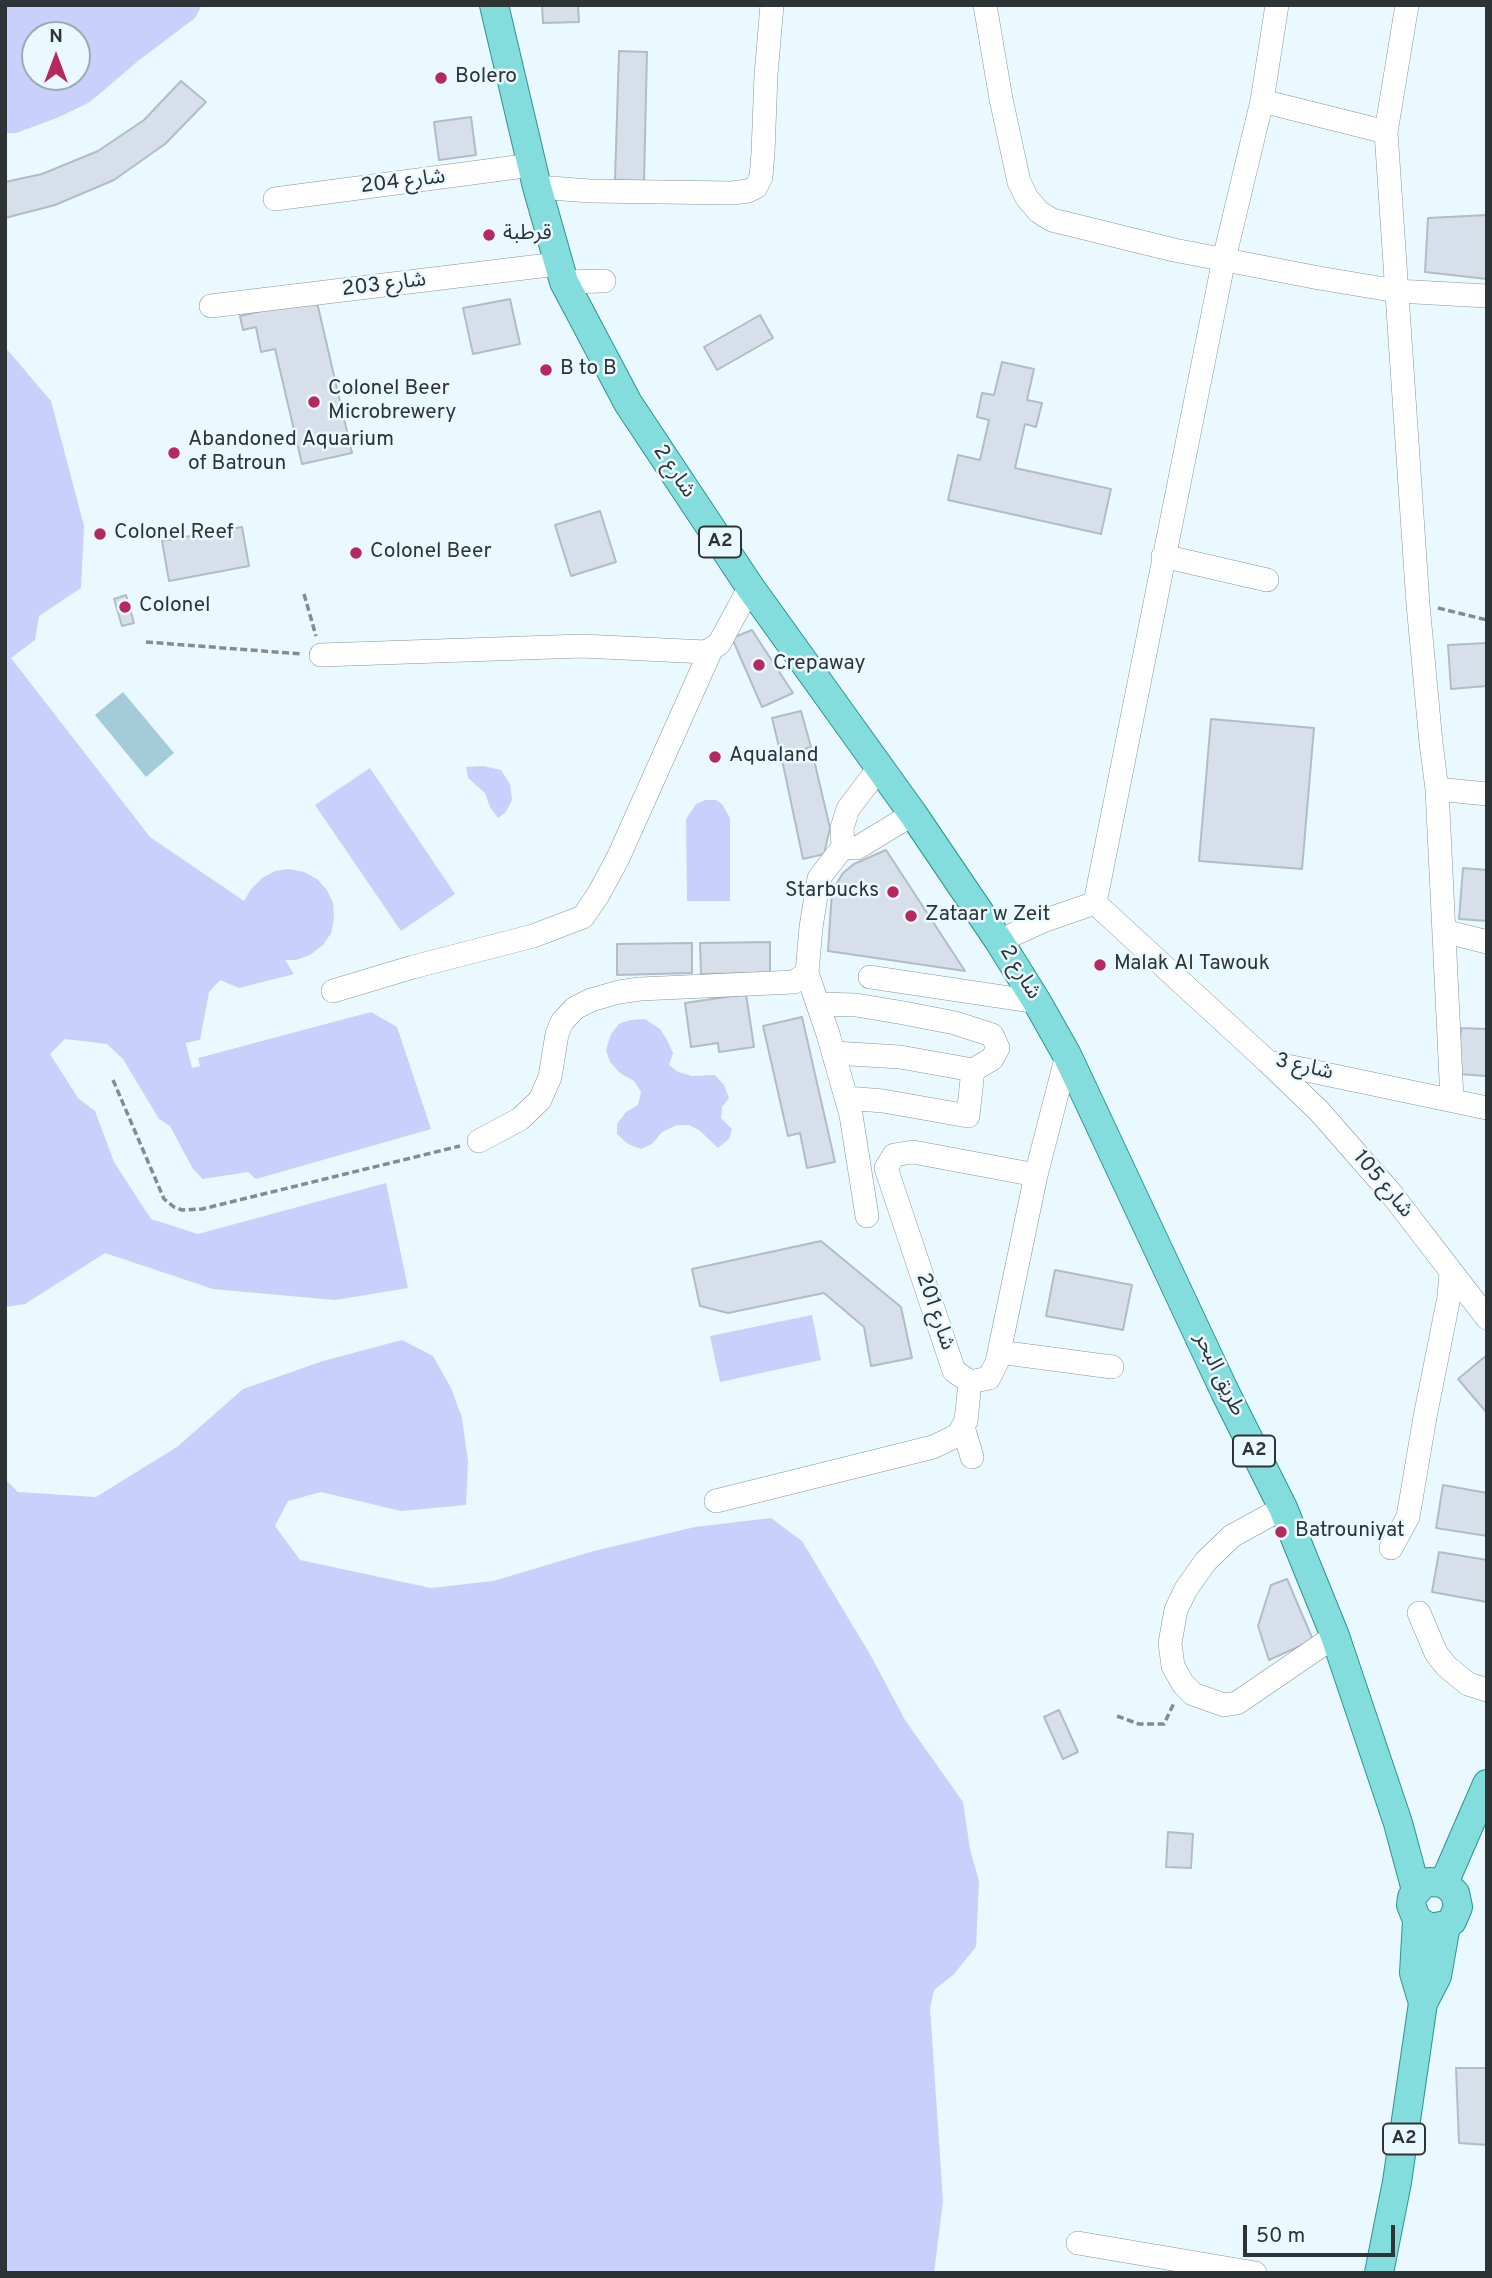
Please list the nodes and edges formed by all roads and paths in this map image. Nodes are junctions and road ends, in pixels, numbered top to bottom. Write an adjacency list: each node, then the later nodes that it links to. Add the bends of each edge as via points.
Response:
1 (494, 5): 8 (main road, شارع 2 / A2)
2 (772, 5): 8 (street, شارع 204, via 761,177 756,187 732,193 590,191)
3 (985, 5): 10 (street, via 1019,182 1039,212 1052,220)
4 (1277, 5): 6 (street)
5 (1407, 5): 7 (street)
6 (1262, 101): 7 (street); 10 (street)
7 (1386, 132): 13 (street)
8 (534, 176): 9 (street, شارع 204); 11 (main road, شارع 2 / A2)
9 (275, 199)
10 (1224, 259): 13 (street); 16 (street)
11 (560, 273): 12 (street, شارع 203); 15 (street, شارع 203); 18 (main road, شارع 2 / A2, via 628,403)
12 (604, 281)
13 (1397, 291): 14 (street); 20 (street)
14 (1487, 296)
15 (211, 306)
16 (1163, 556): 17 (street); 30 (street)
17 (1267, 580)
18 (750, 587): 23 (street, via 719,644); 25 (main road, شارع 2 / A2)
19 (304, 594): 24 (path)
20 (1418, 604): 21 (path); 26 (street)
21 (1487, 620)
22 (146, 642): 24 (path)
23 (711, 650): 24 (street, via 582,646); 36 (street, via 618,858 583,917 533,936)
24 (321, 655)
25 (879, 768): 28 (main road, شارع 2 / A2); 29 (street, via 848,809)
26 (1437, 789): 27 (street); 31 (street)
27 (1487, 794)
28 (913, 814): 29 (street, via 857,848); 32 (main road, شارع 2 / A2)
29 (843, 846): 34 (street, via 820,878)
30 (1095, 903): 32 (street); 42 (street, شارع 3)
31 (1444, 931): 33 (street); 46 (street)
32 (999, 941): 37 (main road, شارع 2 / A2)
33 (1487, 942)
34 (807, 973): 38 (street); 48 (street, via 794,982 639,989 591,1000 562,1022 540,1100 520,1119)
35 (870, 977): 37 (street)
36 (333, 991)
37 (1037, 1002): 39 (main road, شارع 2 / A2)
38 (817, 1004): 40 (street); 43 (street, via 904,1013 992,1035 998,1048 992,1059)
39 (1052, 1028): 41 (main road, طريق البحر / A2)
40 (834, 1054): 43 (street, via 900,1057); 45 (street)
41 (1067, 1055): 49 (street); 59 (main road, طريق البحر / A2)
42 (1268, 1062): 46 (street, شارع 3); 51 (street, شارع 105, via 1319,1111 1390,1192)
43 (974, 1070): 45 (street, via 968,1116)
44 (113, 1080): 48 (path, via 164,1199 182,1210 202,1209)
45 (846, 1098): 50 (street)
46 (1452, 1100): 47 (street, شارع 3)
47 (1487, 1108)
48 (479, 1141)
49 (1036, 1175): 53 (street); 55 (street, شارع 201, via 913,1152 894,1155 886,1168 954,1371)
50 (867, 1216)
51 (1451, 1272): 52 (street, شارع 105); 60 (street, via 1408,1517)
52 (1487, 1318)
53 (999, 1352): 54 (street); 55 (street, via 989,1378)
54 (1112, 1367)
55 (970, 1382): 56 (street)
56 (963, 1427): 57 (street); 58 (street, via 958,1435 933,1447)
57 (972, 1457)
58 (716, 1501)
59 (1283, 1508): 62 (main road, طريق البحر / A2); 63 (street, via 1232,1536 1186,1589 1176,1609 1170,1643 1173,1666)
60 (1391, 1548)
61 (1419, 1613): 64 (street, via 1446,1666 1468,1685)
62 (1335, 1636): 63 (street, via 1237,1703 1207,1701); 68 (main road, طريق البحر / A2)
63 (1183, 1685): 65 (path, via 1164,1724 1139,1724)
64 (1487, 1690)
65 (1117, 1716)
66 (1486, 1789): 67 (main road)
67 (1444, 1883): 68 (main road, via 1429,1882); 70 (main road, A2, via 1458,1899 1457,1914)
68 (1416, 1890): 69 (main road, A2, via 1411,1905)
69 (1417, 1920): 70 (main road, via 1430,1928); 71 (main road, A2, via 1414,1973)
70 (1446, 1925): 71 (main road, A2, via 1437,1976)
71 (1423, 2003): 74 (main road, A2)
72 (1077, 2243): 73 (street)
73 (1255, 2273)
74 (1379, 2273)

